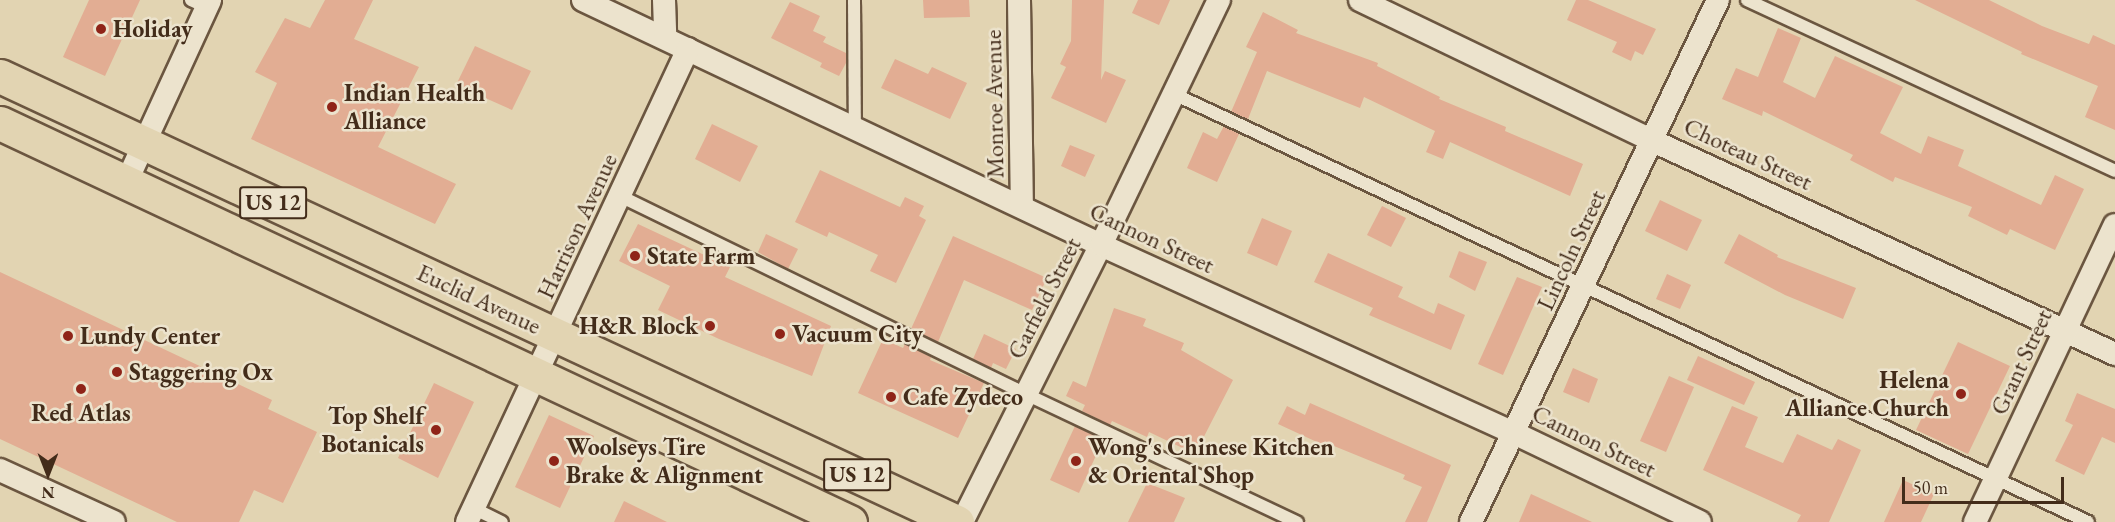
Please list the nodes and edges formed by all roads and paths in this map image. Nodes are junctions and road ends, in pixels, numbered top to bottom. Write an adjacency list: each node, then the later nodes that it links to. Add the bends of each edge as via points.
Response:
1 (583, 0): 10 (street, Cannon Street)
2 (664, 0): 10 (street)
3 (854, 0): 15 (lane)
4 (1019, 0): 21 (street, Monroe Avenue)
5 (1219, 0): 13 (street, Garfield Street)
6 (1360, 0): 16 (street, Choteau Street)
7 (1718, 0): 16 (street, Lincoln Street)
8 (1747, 0): 18 (lane)
9 (202, 2): 17 (street)
10 (665, 38): 11 (street, Cannon Street)
11 (688, 49): 15 (street, Cannon Street); 20 (street, Harrison Avenue)
12 (0, 76): 17 (highway, Euclid Avenue / US 12)
13 (1174, 94): 23 (street, Garfield Street); 24 (lane)
14 (0, 123): 19 (highway, Euclid Avenue / US 12)
15 (855, 128): 21 (street, Cannon Street)
16 (1653, 141): 24 (street, Lincoln Street); 25 (street, Choteau Street)
17 (144, 143): 19 (street); 26 (highway, Euclid Avenue / US 12)
18 (2115, 171)
19 (126, 183): 28 (highway, Euclid Avenue / US 12)
20 (620, 196): 26 (street, Harrison Avenue); 29 (lane)
21 (1022, 207): 23 (street, Cannon Street)
22 (2115, 225): 25 (street, Grant Street)
23 (1101, 245): 29 (street, Garfield Street); 30 (street, Cannon Street)
24 (1584, 286): 30 (street, Lincoln Street); 32 (lane)
25 (2065, 331): 27 (street, Choteau Street); 32 (street, Grant Street)
26 (556, 335): 28 (street, Harrison Avenue); 37 (highway, Euclid Avenue / US 12)
27 (2115, 354)
28 (536, 375): 33 (street, Harrison Avenue); 36 (highway, Euclid Avenue / US 12)
29 (1026, 394): 37 (street, Garfield Street); 38 (lane)
30 (1514, 433): 39 (street, Lincoln Street); 40 (street, Cannon Street)
31 (0, 470): 34 (street)
32 (1996, 479): 41 (street, Grant Street); 42 (lane)
33 (470, 515): 35 (lane)
34 (114, 522)
35 (502, 522)
36 (850, 522)
37 (959, 522)
38 (1297, 522)
39 (1471, 522)
40 (1700, 522)
41 (1975, 522)
42 (2088, 522)

